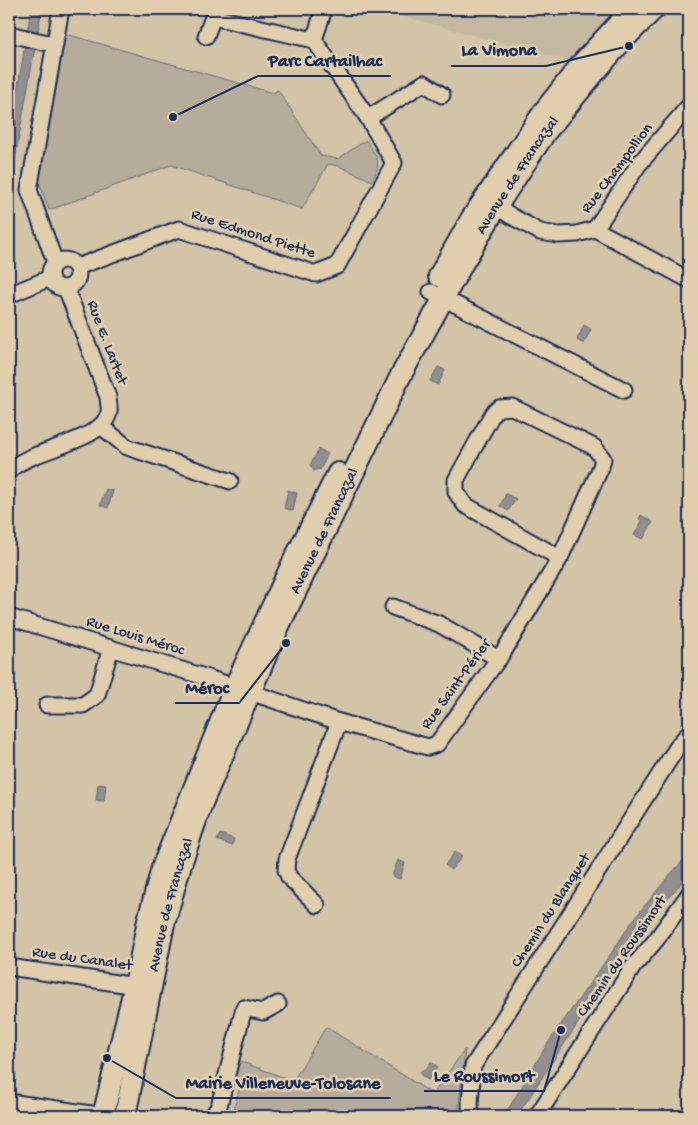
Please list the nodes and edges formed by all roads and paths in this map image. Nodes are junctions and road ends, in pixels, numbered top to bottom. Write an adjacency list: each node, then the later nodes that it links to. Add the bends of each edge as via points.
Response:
1 (61, 9): 8 (street)
2 (324, 9): 7 (street)
3 (632, 9): 12 (main road, Avenue de Francazal, via 556,96)
4 (654, 9): 12 (main road, Avenue de Francazal, via 602,63)
5 (16, 35): 8 (street)
6 (206, 36): 7 (street, via 213,17)
7 (314, 40): 11 (street, Rue Edmond Piette)
8 (48, 43): 14 (street, via 30,190)
9 (442, 95): 11 (street, via 424,83)
10 (689, 106): 13 (street, Rue Champollion, via 639,164)
11 (368, 118): 15 (street, Rue Edmond Piette, via 394,164 337,266 316,274 179,229)
12 (491, 202): 13 (street, Rue Champollion, via 540,232 577,234); 20 (main road, Avenue de Francazal, via 463,262)
13 (595, 229): 17 (street)
14 (55, 262): 15 (street, via 66,259); 16 (street, via 50,267)
15 (77, 267): 18 (street, via 78,276)
16 (50, 278): 18 (street, via 55,285); 19 (street)
17 (689, 280)
18 (66, 288): 22 (street, Rue E. Lartet, via 108,397 109,413)
19 (9, 294)
20 (437, 295): 21 (street); 30 (main road, Avenue de Francazal, via 402,375 279,626)
21 (624, 390)
22 (102, 427): 23 (street, via 13,466); 24 (street, via 127,447)
23 (9, 471)
24 (230, 481)
25 (560, 558): 25 (street, Rue Saint-Périer, via 465,505 456,492 456,480 493,413 500,408 512,407 594,447 603,459); 29 (street, Rue Saint-Périer)
26 (393, 607): 29 (street, via 439,624)
27 (9, 617): 28 (street, Rue Louis Méroc)
28 (111, 648): 30 (street, Rue Louis Méroc); 31 (street, via 97,695 83,705)
29 (499, 658): 32 (street, Rue Saint-Périer, via 437,744 428,747)
30 (243, 690): 32 (street, Rue Saint-Périer); 37 (main road, Avenue de Francazal, via 181,864)
31 (48, 705)
32 (339, 722): 35 (street, via 286,870 288,877)
33 (689, 733): 43 (street, Chemin du Blanquet, via 473,1066)
34 (688, 899): 44 (street, Chemin du Roussimort, via 633,967)
35 (317, 905)
36 (9, 967): 37 (street, Rue du Canalet)
37 (143, 987): 40 (main road, Avenue de Francazal); 41 (main road, Avenue de Francazal)
38 (278, 1004): 42 (street, via 263,1012 244,1008)
39 (9, 1102): 40 (street)
40 (104, 1116)
41 (125, 1116)
42 (214, 1116)
43 (471, 1116)
44 (537, 1116)

